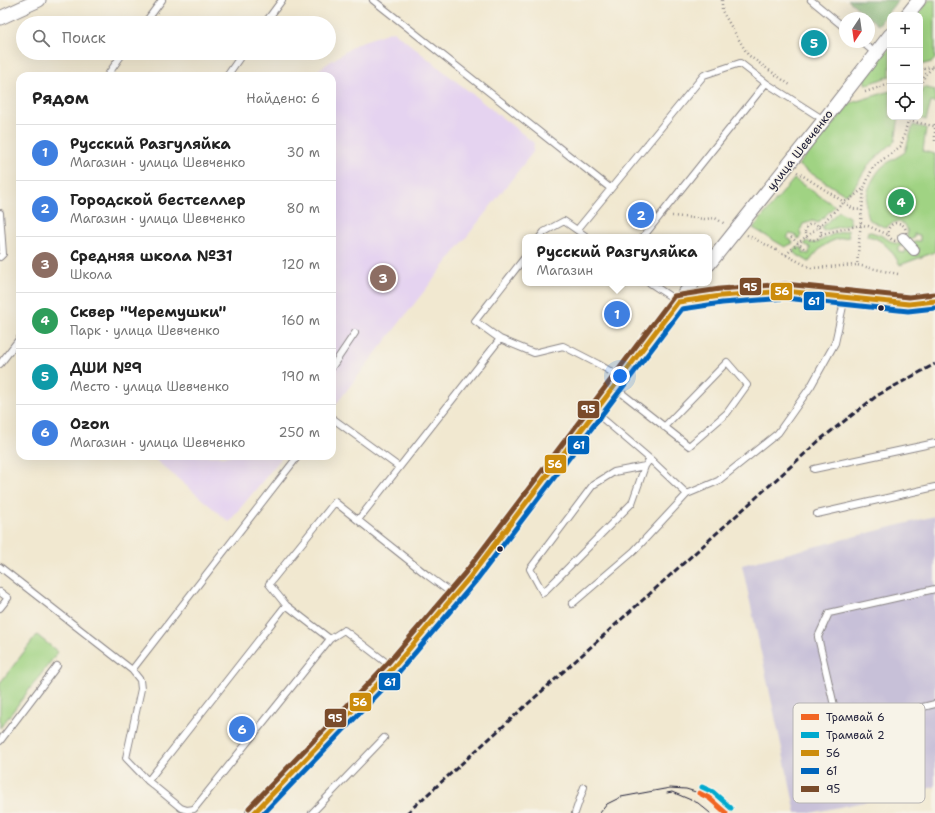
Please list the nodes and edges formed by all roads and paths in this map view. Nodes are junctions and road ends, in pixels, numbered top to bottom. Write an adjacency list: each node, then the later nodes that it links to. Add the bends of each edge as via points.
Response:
1 (39, 0): 11 (street)
2 (162, 0): 9 (lane)
3 (282, 0): 10 (lane)
4 (373, 0): 33 (lane)
5 (722, 0): 25 (path, via 722,11 748,55)
6 (811, 0): 12 (lane)
7 (919, 0): 8 (street)
8 (909, 12)
9 (150, 16)
10 (270, 16)
11 (0, 18)
12 (839, 23)
13 (887, 39): 15 (street, улица Шевченко)
14 (869, 48): 15 (lane)
15 (875, 53): 27 (street, улица Шевченко)
16 (119, 60): 20 (lane)
17 (238, 60): 21 (lane)
18 (935, 65): 19 (path); 23 (path)
19 (923, 69)
20 (110, 72)
21 (230, 72)
22 (766, 83): 27 (lane); 33 (lane, via 740,63 704,75); 38 (lane)
23 (921, 84)
24 (887, 85): 26 (path)
25 (795, 89)
26 (865, 92)
27 (824, 120): 32 (street, улица Шевченко)
28 (909, 120): 34 (path, via 901,146 873,167)
29 (913, 120): 30 (path)
30 (935, 125): 31 (path)
31 (935, 144)
32 (787, 166): 35 (path); 42 (street, улица Шевченко)
33 (610, 188): 41 (lane)
34 (864, 188): 35 (path); 36 (path)
35 (844, 202): 36 (path, via 853,209); 40 (path)
36 (862, 210): 39 (path)
37 (0, 213): 53 (lane, via 3,254)
38 (660, 214): 42 (path, via 715,218); 45 (lane)
39 (861, 225): 46 (path); 47 (path); 56 (path)
40 (819, 226): 46 (path); 49 (path); 49 (path, via 808,225 804,232)
41 (576, 230): 43 (lane, via 564,221); 44 (lane)
42 (737, 230): 52 (path); 54 (street, улица Шевченко)
43 (542, 234)
44 (582, 234)
45 (645, 234)
46 (821, 234): 49 (path, via 813,241)
47 (889, 235)
48 (791, 237): 50 (path)
49 (806, 238): 50 (path)
50 (798, 242): 51 (path); 52 (path)
51 (806, 250)
52 (786, 255): 56 (path, via 811,268)
53 (0, 257)
54 (712, 260)
55 (522, 261): 64 (lane, via 475,321)
56 (856, 265): 57 (path)
57 (898, 274)
58 (654, 286): 62 (lane)
59 (691, 286): 62 (street)
60 (845, 297): 61 (street, via 909,304); 62 (street, via 784,291); 79 (lane, via 835,343 811,386 778,433 718,481)
61 (935, 301)
62 (678, 302): 68 (street)
63 (355, 333): 66 (lane)
64 (500, 340): 68 (lane, via 534,353 563,346 598,364); 76 (lane)
65 (16, 343): 67 (lane)
66 (336, 361)
67 (0, 364)
68 (618, 383): 69 (street); 71 (lane)
69 (595, 412): 73 (lane); 85 (street)
70 (336, 421): 76 (lane)
71 (664, 427): 71 (lane, via 689,446 727,413 747,385 727,362)
72 (935, 443): 77 (lane)
73 (650, 459): 75 (lane); 79 (lane)
74 (295, 460): 92 (lane)
75 (645, 466): 75 (lane, via 632,503 543,594 530,569 593,485 614,472)
76 (399, 467): 81 (lane)
77 (814, 469)
78 (935, 487): 80 (lane)
79 (687, 494): 86 (lane, via 634,551)
80 (817, 514)
81 (358, 520): 85 (lane); 87 (lane, via 335,502 269,584)
82 (0, 567): 92 (lane)
83 (935, 589): 93 (lane, via 829,613 818,637)
84 (0, 592): 88 (lane, via 8,598)
85 (454, 595): 91 (street)
86 (572, 604)
87 (286, 605): 89 (lane); 98 (lane)
88 (0, 608)
89 (330, 640): 91 (lane, via 344,630); 98 (lane, via 194,809 181,808)
90 (57, 666): 97 (lane)
91 (393, 668): 100 (street)
92 (132, 670): 98 (lane, via 140,680 141,689 126,758)
93 (833, 703)
94 (935, 704): 95 (lane)
95 (925, 706)
96 (384, 738): 101 (lane)
97 (0, 741)
98 (148, 781)
99 (584, 787): 102 (lane)
100 (254, 813)
101 (312, 813)
102 (575, 813)

